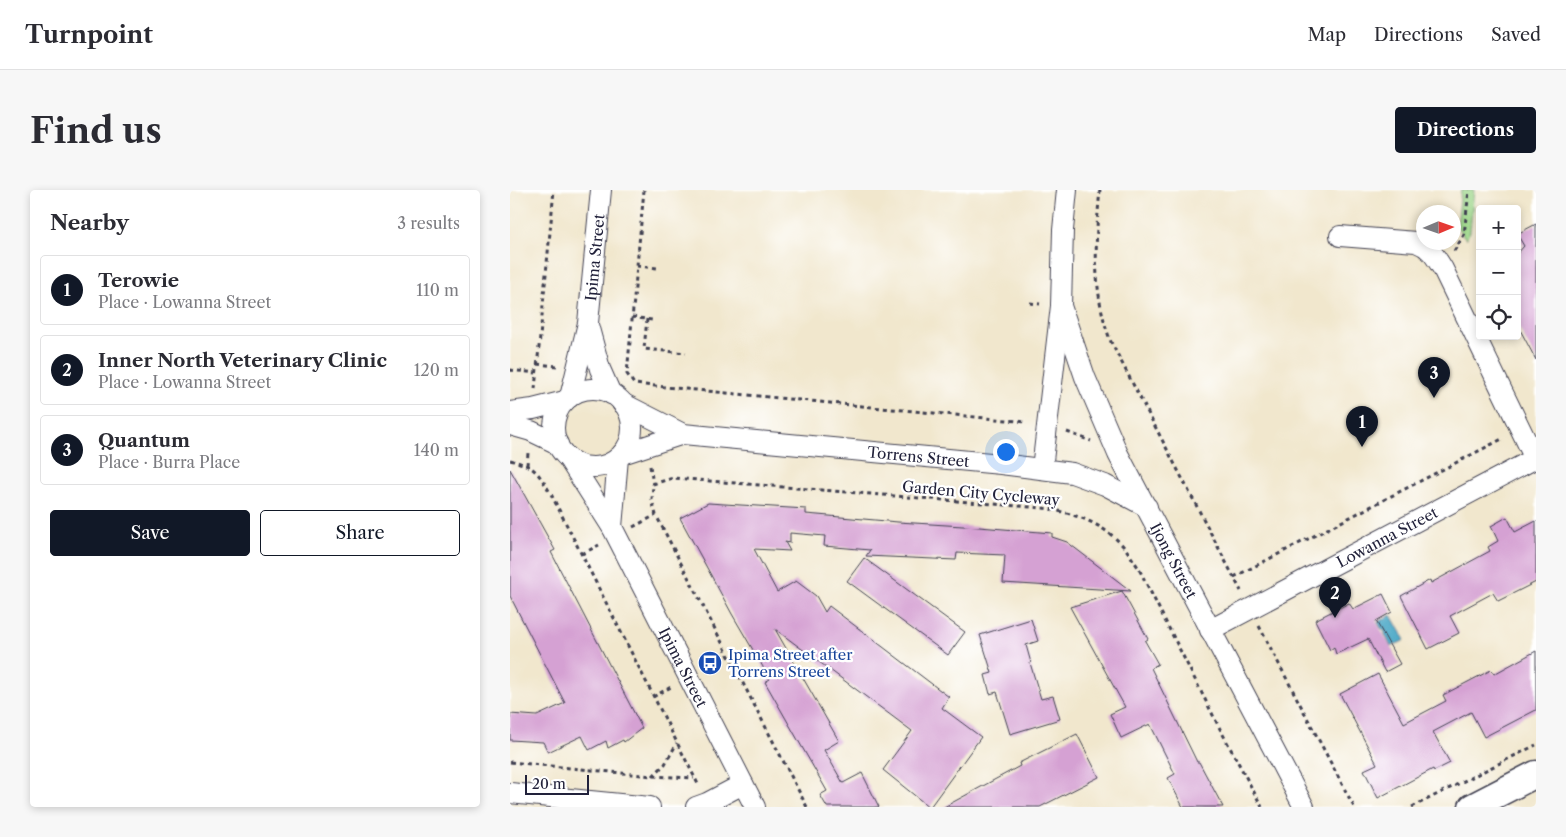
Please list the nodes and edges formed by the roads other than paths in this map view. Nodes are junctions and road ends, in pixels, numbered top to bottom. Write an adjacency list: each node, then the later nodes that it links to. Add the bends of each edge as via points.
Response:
1 (601, 190): 5 (street, Ipima Street)
2 (1067, 190): 4 (street, Ijong Street)
3 (1340, 236): 13 (street, via 1416,242 1432,251)
4 (1061, 306): 14 (street, Ijong Street); 15 (street, Ijong Street, via 1085,377 1118,454)
5 (588, 323): 6 (street, Ipima Street, via 600,369); 7 (street, Ipima Street)
6 (616, 398): 7 (street, via 595,389 577,392); 10 (street, Torrens Street); 12 (street, via 628,412 631,428 628,444)
7 (567, 399): 8 (street); 11 (street, via 558,411 554,433)
8 (510, 412)
9 (510, 425): 11 (street, via 531,431)
10 (683, 434): 12 (street, Torrens Street); 14 (street, Torrens Street)
11 (563, 451): 12 (street, via 577,464 587,467 608,464); 16 (street, Ipima Street)
12 (620, 456): 16 (street)
13 (1536, 459): 17 (street, Lowanna Street)
14 (1042, 469): 15 (street, Torrens Street, via 1072,472)
15 (1147, 507): 17 (street, Ijong Street)
16 (612, 528): 19 (street, Ipima Street)
17 (1210, 630): 24 (street, Ijong Street)
18 (1536, 774): 25 (main road)
19 (743, 784): 21 (street); 23 (street, Ipima Street)
20 (510, 794): 22 (street)
21 (702, 805)
22 (650, 807)
23 (755, 807)
24 (1304, 807)
25 (1472, 807)

